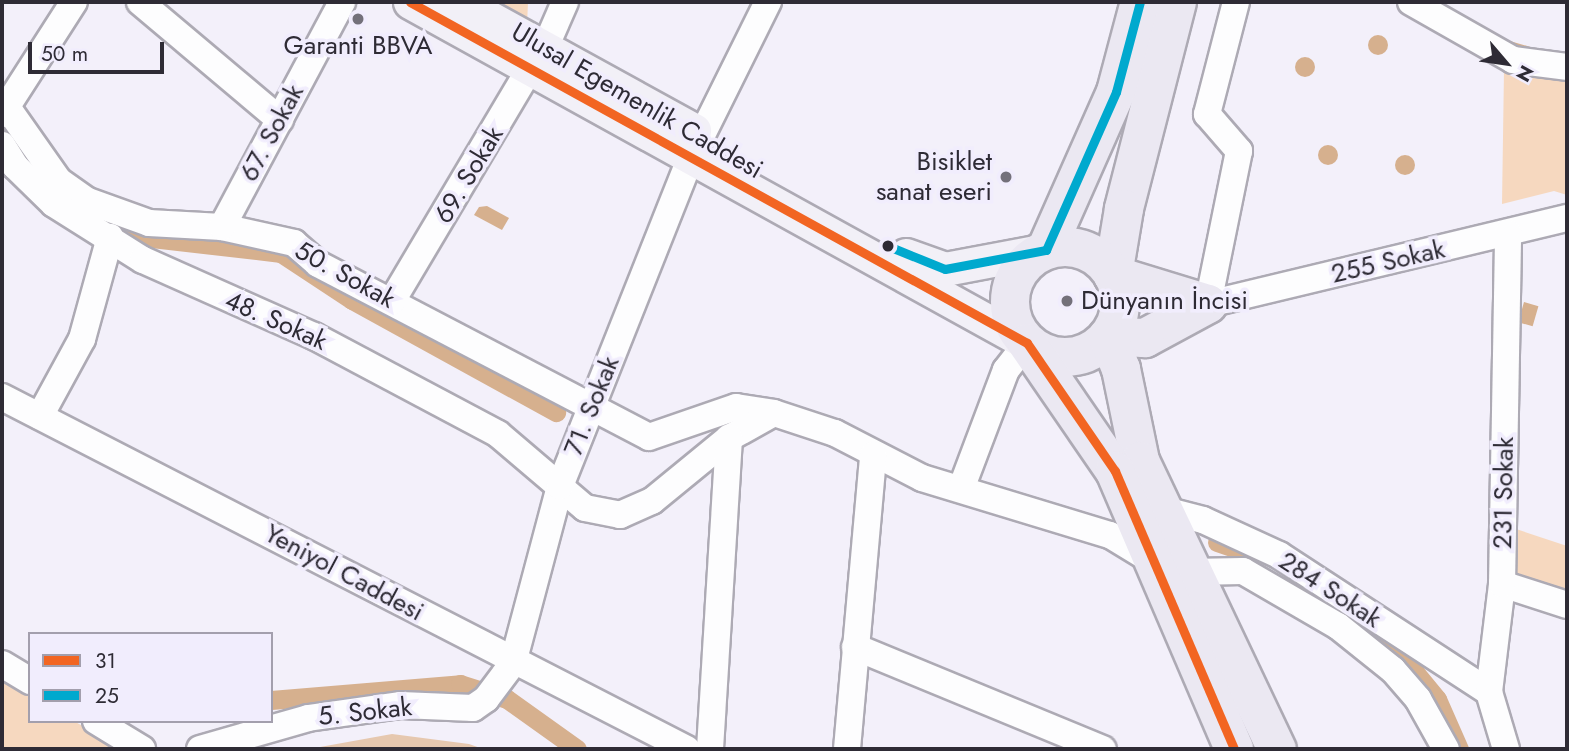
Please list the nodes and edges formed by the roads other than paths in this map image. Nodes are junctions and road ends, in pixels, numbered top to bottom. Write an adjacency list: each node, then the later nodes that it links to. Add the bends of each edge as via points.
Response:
1 (74, 2): 15 (street)
2 (140, 2): 16 (street)
3 (342, 2): 16 (street, 67. Sokak)
4 (410, 2): 13 (main road, Ulusal Egemenlik Caddesi)
5 (461, 2): 13 (main road, Ulusal Egemenlik Caddesi)
6 (553, 2): 13 (street)
7 (565, 2): 13 (street)
8 (768, 2): 18 (street, 71. Sokak)
9 (1140, 2): 23 (highway, via 1116,92)
10 (1177, 2): 24 (highway, via 1124,209)
11 (1236, 2): 26 (street, via 1207,114 1239,151)
12 (1411, 2): 14 (street, via 1513,60)
13 (539, 51): 18 (main road, Ulusal Egemenlik Caddesi); 25 (street, 69. Sokak)
14 (1567, 67)
15 (3, 107): 20 (street, 50. Sokak, via 59,181 88,201 149,223)
16 (280, 120): 20 (street, 67. Sokak)
17 (2, 145): 22 (street, 48. Sokak, via 15,166 54,204)
18 (697, 145): 23 (main road, Ulusal Egemenlik Caddesi, via 920,262 945,270); 28 (main road, Ulusal Egemenlik Caddesi); 30 (street, 71. Sokak)
19 (1567, 218): 21 (street, 255 Sokak)
20 (222, 227): 25 (street, 50. Sokak, via 293,243 318,264)
21 (1508, 233): 26 (street, 255 Sokak); 40 (street, 231 Sokak)
22 (110, 237): 32 (street, via 82,340); 35 (street, 48. Sokak, via 143,260 314,336 498,434)
23 (1046, 250): 24 (highway, via 1082,249 1097,257); 28 (highway, via 1023,266 1010,291 1015,328)
24 (1113, 275): 26 (highway); 27 (highway, via 1120,304)
25 (392, 301): 30 (street, 50. Sokak)
26 (1208, 304): 27 (highway, via 1145,338)
27 (1108, 337): 28 (highway, via 1078,356 1060,358); 37 (highway, via 1121,369 1140,461)
28 (1027, 343): 36 (street, via 1006,370); 38 (highway, via 1115,471)
29 (2, 397): 32 (street, Yeniyol Caddesi)
30 (593, 404): 31 (street, 50. Sokak, via 649,438 736,407); 35 (street, 71. Sokak)
31 (774, 413): 33 (street, 48. Sokak); 34 (street, via 835,433)
32 (40, 416): 45 (street, Yeniyol Caddesi)
33 (729, 438): 35 (street, 48. Sokak, via 652,501 620,514 585,508); 51 (street)
34 (873, 455): 36 (street); 42 (street)
35 (560, 486): 45 (street, 71. Sokak)
36 (961, 489): 38 (street, via 1110,534)
37 (1161, 509): 39 (highway); 46 (street, 284 Sokak, via 1203,520 1279,555)
38 (1151, 560): 54 (highway)
39 (1190, 572): 55 (highway); 56 (street, via 1244,570 1339,626 1393,670 1418,699)
40 (1502, 584): 41 (street); 46 (street, 231 Sokak)
41 (1567, 605)
42 (855, 647): 52 (street); 53 (street)
43 (2, 664): 44 (street)
44 (28, 680)
45 (499, 681): 49 (street, 5. Sokak, via 473,708 401,705 307,718); 50 (street, Yeniyol Caddesi)
46 (1489, 692): 57 (street, 231 Sokak)
47 (99, 723): 48 (street)
48 (142, 749)
49 (200, 749)
50 (687, 749)
51 (710, 749)
52 (847, 749)
53 (1103, 749)
54 (1234, 749)
55 (1277, 749)
56 (1446, 749)
57 (1506, 749)

